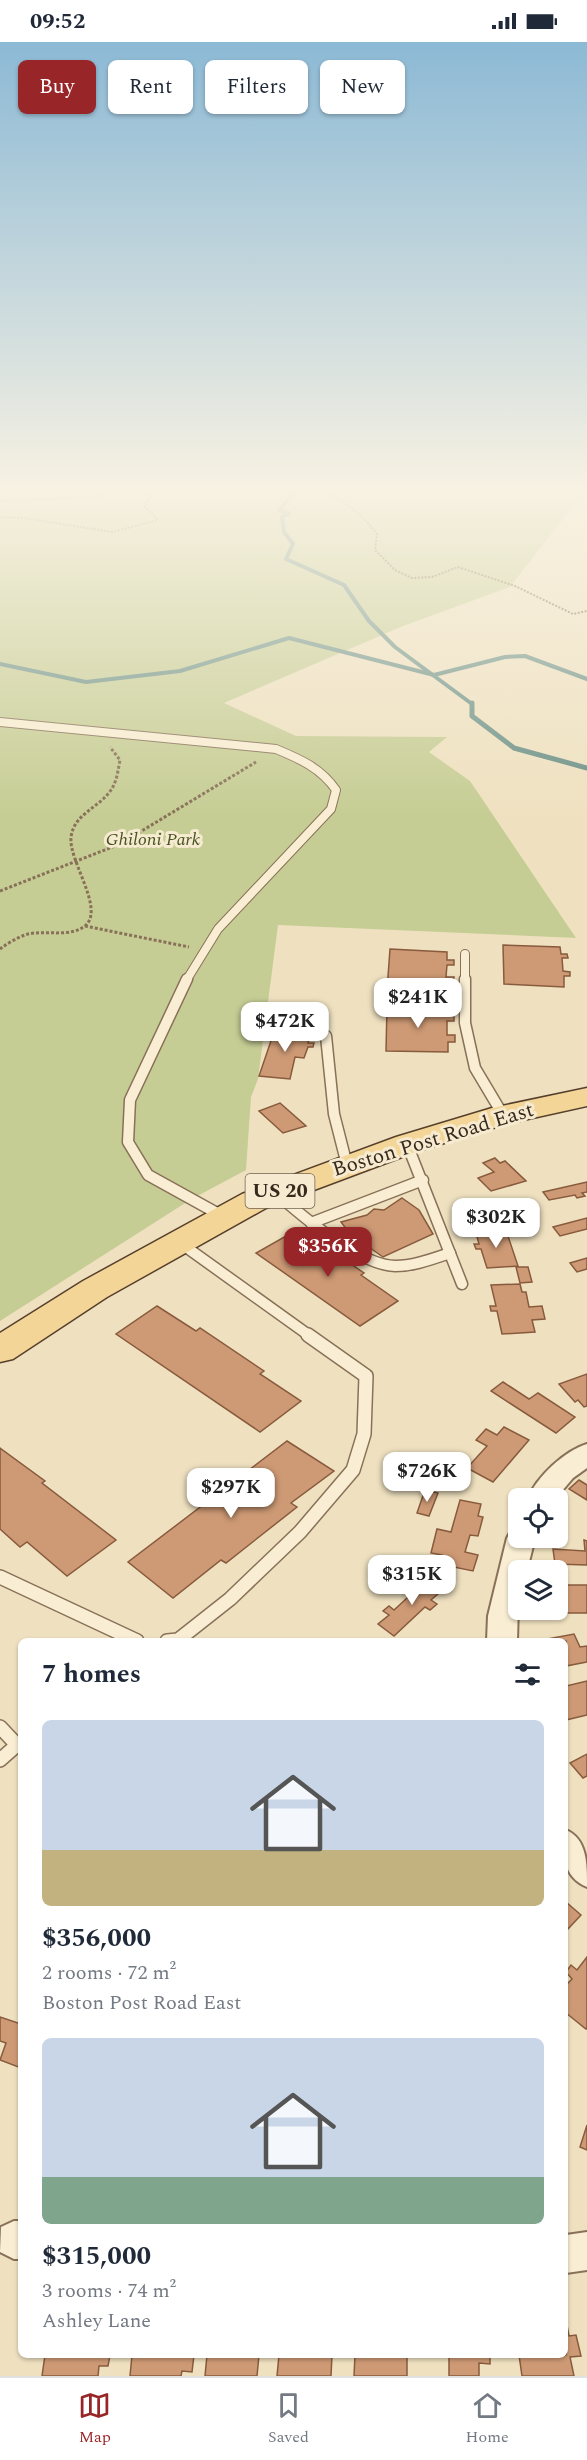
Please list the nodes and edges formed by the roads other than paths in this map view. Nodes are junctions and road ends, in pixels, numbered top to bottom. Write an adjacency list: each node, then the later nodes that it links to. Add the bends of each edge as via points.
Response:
1 (0, 722): 10 (lane, via 276,749 328,775 336,790 331,808 218,929 204,950 130,1100 128,1142 148,1174)
2 (465, 954): 5 (lane, via 465,1023 475,1068)
3 (326, 1036): 7 (lane, via 334,1114)
4 (587, 1097): 5 (main road, Boston Post Road East / US 20)
5 (503, 1115): 6 (main road, Boston Post Road East / US 20)
6 (407, 1144): 7 (main road, Boston Post Road East / US 20); 8 (lane)
7 (347, 1165): 9 (main road, Boston Post Road East / US 20)
8 (423, 1180): 11 (lane); 13 (lane)
9 (276, 1193): 10 (main road, Boston Post Road East / US 20); 11 (lane)
10 (225, 1217): 12 (main road, Boston Post Road East / US 20)
11 (311, 1223): 13 (lane, via 387,1265 416,1264)
12 (179, 1242): 15 (main road, Boston Post Road East / US 20, via 87,1294); 21 (lane, via 366,1376 364,1434 353,1470 300,1532 230,1599)
13 (450, 1253): 14 (lane)
14 (462, 1284)
15 (0, 1350)
16 (587, 1454): 17 (street)
17 (550, 1488)
18 (519, 1548): 22 (street, via 502,1616)
19 (0, 1577): 20 (lane)
20 (131, 1638)
21 (180, 1638)
22 (502, 1638)
23 (0, 1727): 24 (lane, via 17,1745)
24 (0, 1760)
25 (568, 1847): 26 (street)
26 (587, 1872)
27 (587, 2251): 28 (street)
28 (568, 2254)

